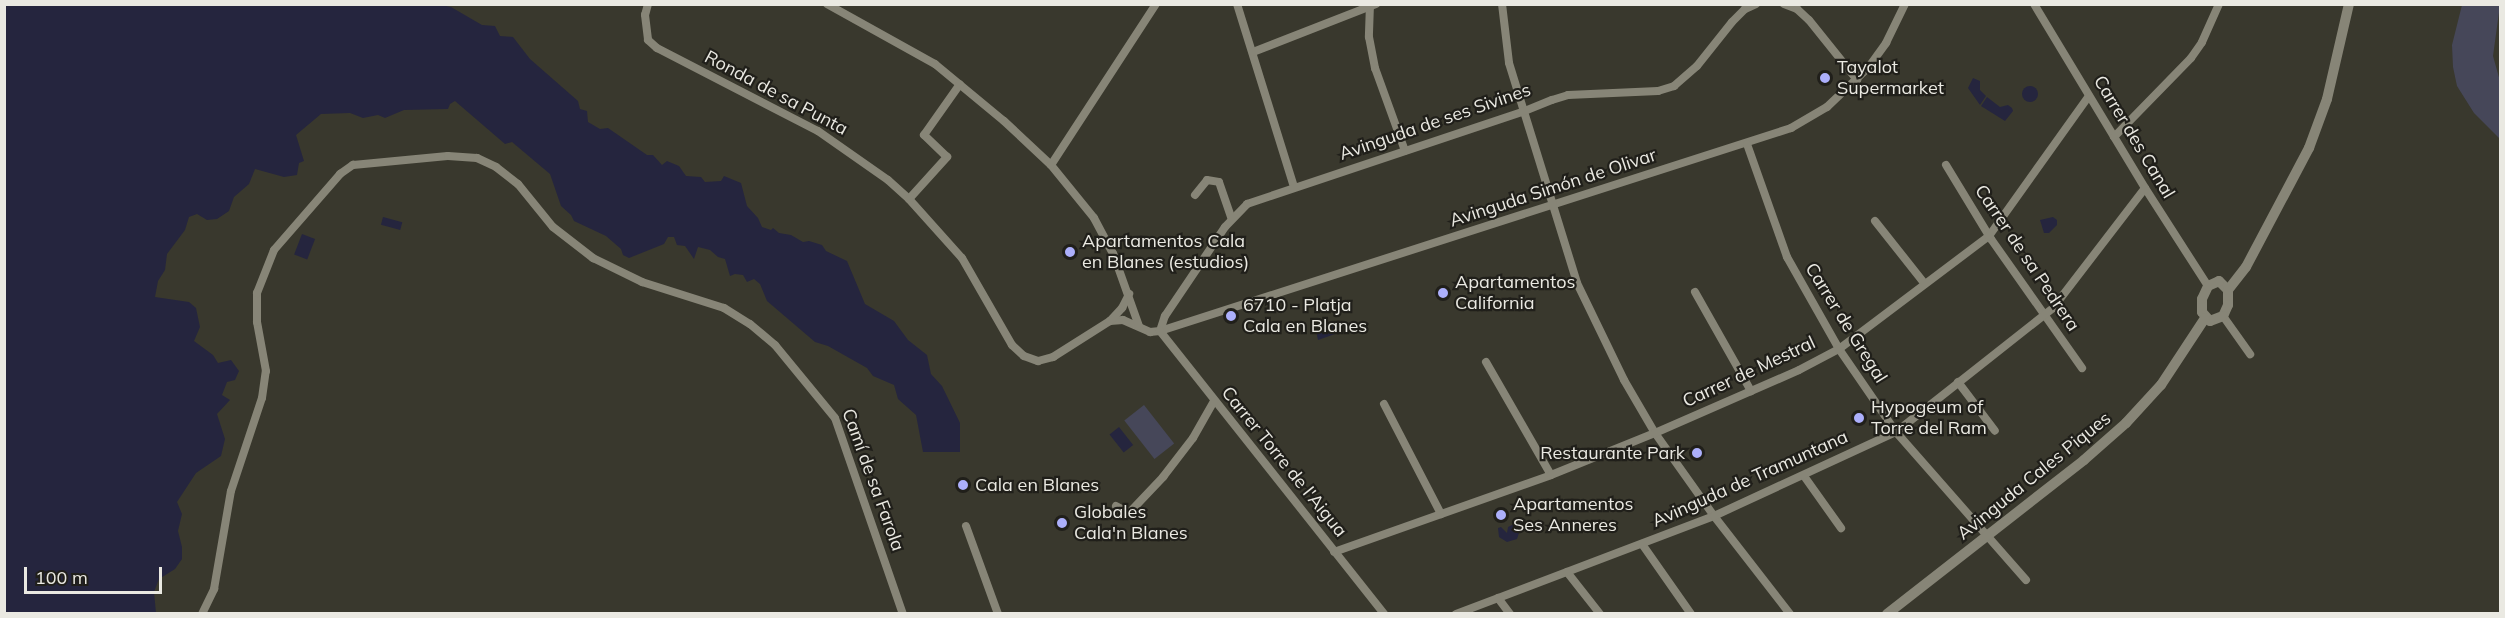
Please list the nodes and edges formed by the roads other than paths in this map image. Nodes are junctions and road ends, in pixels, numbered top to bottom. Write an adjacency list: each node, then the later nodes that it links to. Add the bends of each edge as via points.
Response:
1 (648, 4): 26 (street, Ronda de sa Punta, via 648,39 657,48 818,131)
2 (1156, 4): 21 (street)
3 (1237, 4): 13 (street)
4 (1502, 4): 17 (street, via 1509,63)
5 (1756, 4): 17 (street, Avinguda de ses Sivines, via 1732,22 1697,66 1674,86 1658,91 1568,95)
6 (1784, 4): 14 (street, via 1809,20)
7 (1905, 4): 14 (street, Avinguda Simón de Olivar, via 1886,43)
8 (2034, 4): 16 (street, Carrer des Canal)
9 (2219, 4): 18 (street, via 2191,58)
10 (2349, 4): 33 (street, via 2327,99 2309,148 2246,267)
11 (830, 5): 15 (street, via 907,47)
12 (1372, 5): 13 (street); 20 (street, via 1369,37 1375,68)
13 (1252, 52): 23 (street)
14 (1857, 80): 19 (street, Avinguda Simón de Olivar, via 1812,117)
15 (960, 84): 21 (street); 26 (street, via 924,135 948,157)
16 (2090, 96): 18 (street, Carrer des Canal); 30 (street, Carrer de Mestral)
17 (1522, 112): 20 (street, Avinguda de ses Sivines); 27 (street)
18 (2114, 137): 24 (street, Carrer des Canal)
19 (1747, 144): 27 (street, Avinguda Simón de Olivar); 42 (street, Carrer de Gregal, via 1786,257)
20 (1405, 151): 23 (street, Avinguda de ses Sivines)
21 (1051, 165): 35 (street, via 1094,218)
22 (1946, 165): 30 (street, Carrer de sa Pedrera)
23 (1294, 187): 28 (street, Avinguda de ses Sivines, via 1247,204)
24 (2145, 188): 32 (street, Carrer des Canal); 37 (street, Avinguda de Tramuntana)
25 (1195, 195): 28 (street, via 1207,180 1219,182)
26 (909, 199): 39 (street, Ronda de sa Punta, via 962,258 1006,335 1024,356 1038,361 1053,357)
27 (1552, 205): 41 (street, Avinguda Simón de Olivar); 52 (street, via 1577,282 1624,380)
28 (1232, 219): 41 (street, Avinguda de ses Sivines, via 1165,316)
29 (1875, 221): 31 (street)
30 (1989, 236): 31 (street, Carrer de Mestral); 37 (street, Carrer de sa Pedrera)
31 (1925, 284): 42 (street, Carrer de Mestral)
32 (2208, 286): 33 (street, via 2219,281); 38 (street, via 2202,299)
33 (2228, 290): 36 (street)
34 (1695, 292): 47 (street)
35 (1129, 294): 39 (street, Ronda de sa Punta); 40 (street)
36 (2223, 316): 38 (street, via 2215,321); 43 (street)
37 (2044, 317): 45 (street, Carrer de sa Pedrera); 46 (street, Avinguda de Tramuntana)
38 (2205, 318): 60 (street, Avinguda Cales Piques, via 2161,385 2126,423)
39 (1110, 321): 40 (street, via 1124,320)
40 (1139, 326): 41 (street, via 1150,332)
41 (1160, 331): 48 (street, Carrer Torre de l'Aigua)
42 (1839, 348): 47 (street, Carrer de Mestral); 51 (street, Carrer de Gregal)
43 (2250, 354)
44 (1486, 362): 53 (street)
45 (2082, 368)
46 (1958, 382): 50 (street); 51 (street, Avinguda de Tramuntana)
47 (1751, 391): 52 (street, Carrer de Mestral)
48 (1214, 401): 55 (street, via 1193,438 1163,477 1129,513); 62 (street, Carrer Torre de l'Aigua)
49 (1384, 404): 56 (street)
50 (1995, 431)
51 (1896, 432): 54 (street, Avinguda de Tramuntana); 60 (street, Carrer de Gregal)
52 (1655, 433): 53 (street, Carrer de Mestral); 57 (street)
53 (1551, 475): 56 (street, Carrer de Mestral)
54 (1804, 476): 57 (street, Avinguda de Tramuntana); 59 (street)
55 (1116, 506)
56 (1441, 514): 62 (street, Carrer de Mestral)
57 (1714, 516): 61 (street, Avinguda de Tramuntana); 74 (street)
58 (966, 526): 68 (street)
59 (1841, 528)
60 (1987, 536): 64 (street, Carrer de Gregal); 75 (street, Avinguda Cales Piques)
61 (1642, 543): 63 (street, Avinguda de Tramuntana); 73 (street)
62 (1334, 552): 69 (street, Carrer Torre de l'Aigua)
63 (1567, 572): 65 (street, Avinguda de Tramuntana); 72 (street)
64 (2026, 580)
65 (1498, 597): 70 (street, Avinguda de Tramuntana); 71 (street)
66 (202, 614): 67 (street, Camí de sa Farola, via 214,589 231,491 262,398 266,371 257,322 257,293 274,250 340,174 353,165 448,156 477,158 496,167 518,184 553,227 593,258 642,282 724,308 775,345 835,418)
67 (903, 614)
68 (998, 614)
69 (1384, 614)
70 (1456, 614)
71 (1510, 614)
72 (1600, 614)
73 (1691, 614)
74 (1790, 614)
75 (1887, 614)

